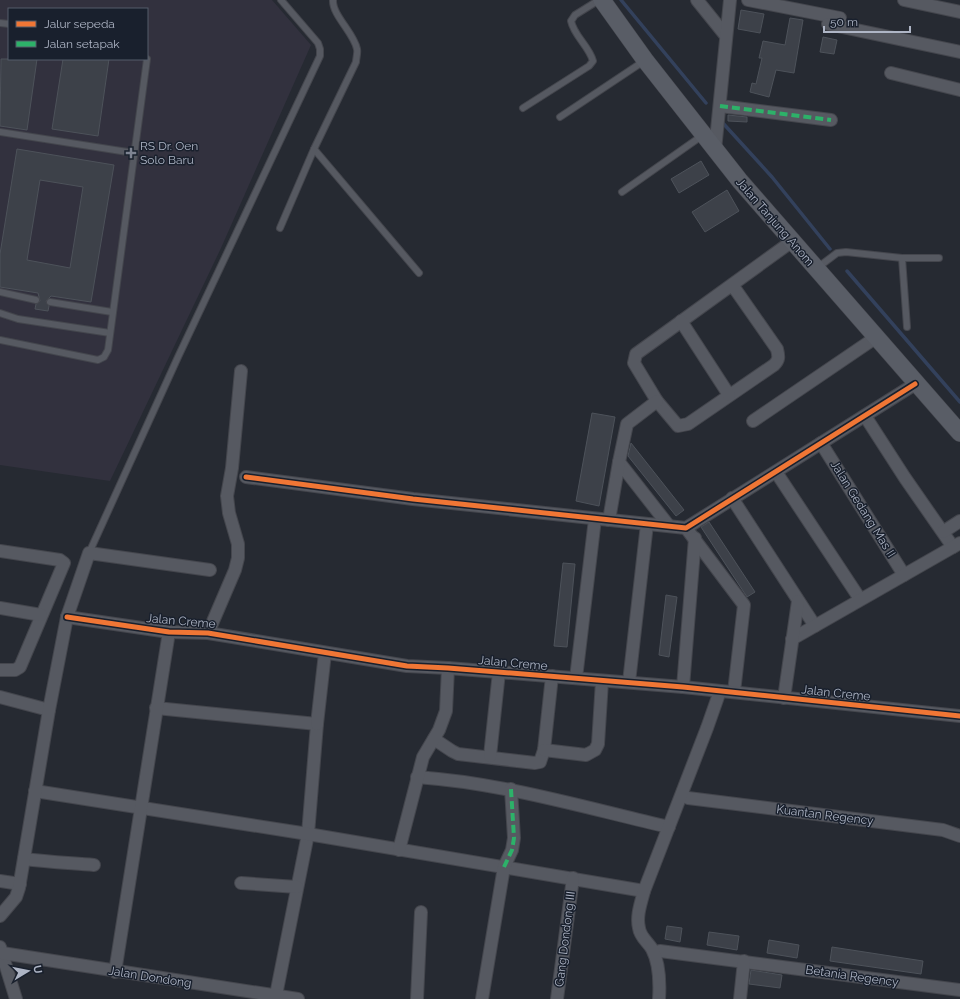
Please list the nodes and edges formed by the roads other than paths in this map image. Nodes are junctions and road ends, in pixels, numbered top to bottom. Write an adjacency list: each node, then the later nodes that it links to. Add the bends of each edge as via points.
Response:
1 (281, 0): 66 (lane, via 318,44 320,56)
2 (333, 0): 23 (lane, via 357,50 356,62)
3 (601, 0): 14 (main road, Jalan Tanjung Anom); 18 (lane, via 575,15 571,21 590,53 592,61 589,66)
4 (697, 0): 11 (street)
5 (730, 0): 11 (street)
6 (748, 0): 9 (street)
7 (904, 0): 8 (street)
8 (960, 12)
9 (840, 18)
10 (828, 24): 12 (street)
11 (726, 36): 17 (street)
12 (960, 52)
13 (147, 60): 25 (lane)
14 (645, 60): 19 (lane); 22 (main road, Jalan Tanjung Anom)
15 (891, 73): 16 (street)
16 (960, 90)
17 (720, 106): 20 (street); 24 (street)
18 (523, 108)
19 (560, 117)
20 (831, 120)
21 (0, 132): 25 (lane)
22 (703, 135): 24 (main road, Jalan Tanjung Anom); 26 (lane)
23 (314, 149): 27 (lane); 32 (lane)
24 (715, 150): 28 (main road, Jalan Tanjung Anom)
25 (134, 153): 37 (lane)
26 (622, 192)
27 (280, 228)
28 (792, 242): 31 (main road, Jalan Tanjung Anom); 33 (street)
29 (902, 258): 30 (lane); 31 (lane, via 837,253); 40 (lane)
30 (939, 258)
31 (816, 269): 42 (main road, Jalan Tanjung Anom)
32 (419, 273)
33 (732, 286): 39 (street); 46 (street, via 777,349 779,356 774,366)
34 (0, 292): 35 (lane)
35 (36, 300)
36 (50, 302): 37 (lane)
37 (112, 312): 41 (lane)
38 (0, 313): 41 (lane, via 6,317)
39 (681, 322): 46 (street); 47 (street, via 634,358 634,363)
40 (907, 327)
41 (110, 333): 43 (lane, via 108,350 104,357 98,360)
42 (875, 338): 45 (main road, Jalan Tanjung Anom); 49 (street)
43 (0, 340)
44 (241, 372): 76 (street, via 227,496 238,544 238,558)
45 (915, 384): 48 (street); 50 (main road, Jalan Tanjung Anom)
46 (729, 395): 47 (street, via 683,426 674,424)
47 (657, 401): 52 (street, via 627,424)
48 (865, 416): 51 (street); 62 (street)
49 (753, 421)
50 (960, 433)
51 (821, 443): 53 (street); 68 (street, Jalan Gedang Mas II)
52 (619, 462): 57 (street); 60 (street)
53 (776, 472): 55 (street); 69 (street)
54 (246, 477): 56 (street)
55 (732, 498): 61 (street); 70 (street)
56 (595, 519): 57 (street); 83 (street)
57 (609, 520): 59 (street)
58 (960, 521): 62 (street)
59 (647, 524): 60 (street); 85 (street)
60 (669, 526): 61 (street)
61 (686, 528): 63 (street)
62 (943, 532): 64 (street)
63 (695, 538): 86 (street); 88 (street, via 744,605)
64 (957, 545): 68 (street)
65 (0, 551): 72 (street, via 60,560 64,563)
66 (89, 553): 67 (street); 73 (street)
67 (210, 570)
68 (904, 575): 69 (street)
69 (860, 599): 74 (street)
70 (798, 600): 74 (street); 77 (street)
71 (0, 608): 72 (street)
72 (40, 615): 80 (street, via 20,667 14,670)
73 (67, 617): 75 (street, Jalan Creme); 92 (street)
74 (815, 626): 77 (street)
75 (169, 632): 76 (street, Jalan Creme); 91 (street)
76 (208, 633): 78 (street, Jalan Creme)
77 (792, 639): 90 (street)
78 (325, 652): 79 (street, Jalan Creme, via 407,666); 94 (street)
79 (448, 668): 81 (street, Jalan Creme); 95 (street, via 446,711)
80 (0, 670)
81 (499, 672): 82 (street, Jalan Creme); 97 (street)
82 (552, 676): 83 (street, Jalan Creme); 96 (street)
83 (576, 678): 84 (street, Jalan Creme)
84 (602, 681): 85 (street, Jalan Creme); 96 (street, via 598,744 595,750 586,755)
85 (629, 682): 86 (street, Jalan Creme)
86 (683, 687): 87 (street, Jalan Creme)
87 (720, 691): 88 (street, Jalan Creme); 103 (street)
88 (734, 692): 90 (street, Jalan Creme)
89 (0, 696): 92 (street)
90 (784, 698): 93 (street, Jalan Creme)
91 (156, 708): 94 (street); 102 (street)
92 (49, 710): 100 (street)
93 (960, 716)
94 (317, 724): 104 (street)
95 (434, 739): 97 (street, via 458,754); 98 (street, via 423,757)
96 (544, 750): 97 (street, via 538,763)
97 (490, 756)
98 (417, 777): 99 (street, via 466,781); 106 (street)
99 (512, 789): 103 (street); 109 (street, via 514,838 512,850)
100 (35, 791): 102 (street); 107 (street)
101 (688, 798): 105 (street, Kuantan Regency, via 943,830)
102 (141, 808): 104 (street); 121 (street)
103 (669, 827): 115 (street)
104 (308, 834): 106 (street); 114 (street)
105 (960, 836)
106 (399, 850): 109 (street)
107 (24, 859): 108 (street); 113 (street)
108 (94, 865)
109 (504, 867): 110 (street); 127 (street)
110 (573, 878): 115 (street); 128 (street, Gang Dondong III)
111 (0, 881): 113 (street)
112 (241, 883): 114 (street)
113 (20, 884): 117 (street, via 16,897)
114 (297, 888): 123 (street)
115 (644, 891): 129 (street, via 639,911 639,929 642,938 654,952 660,982)
116 (421, 912): 126 (street)
117 (0, 916)
118 (1, 949): 121 (street, Jalan Dondong); 124 (street)
119 (660, 950): 120 (street, Betania Regency)
120 (744, 961): 122 (street, Betania Regency); 130 (street)
121 (115, 972): 123 (street, Jalan Dondong)
122 (960, 990)
123 (276, 995): 125 (street, Jalan Dondong)
124 (16, 999)
125 (298, 999)
126 (417, 999)
127 (482, 999)
128 (557, 999)
129 (659, 999)
130 (740, 999)

